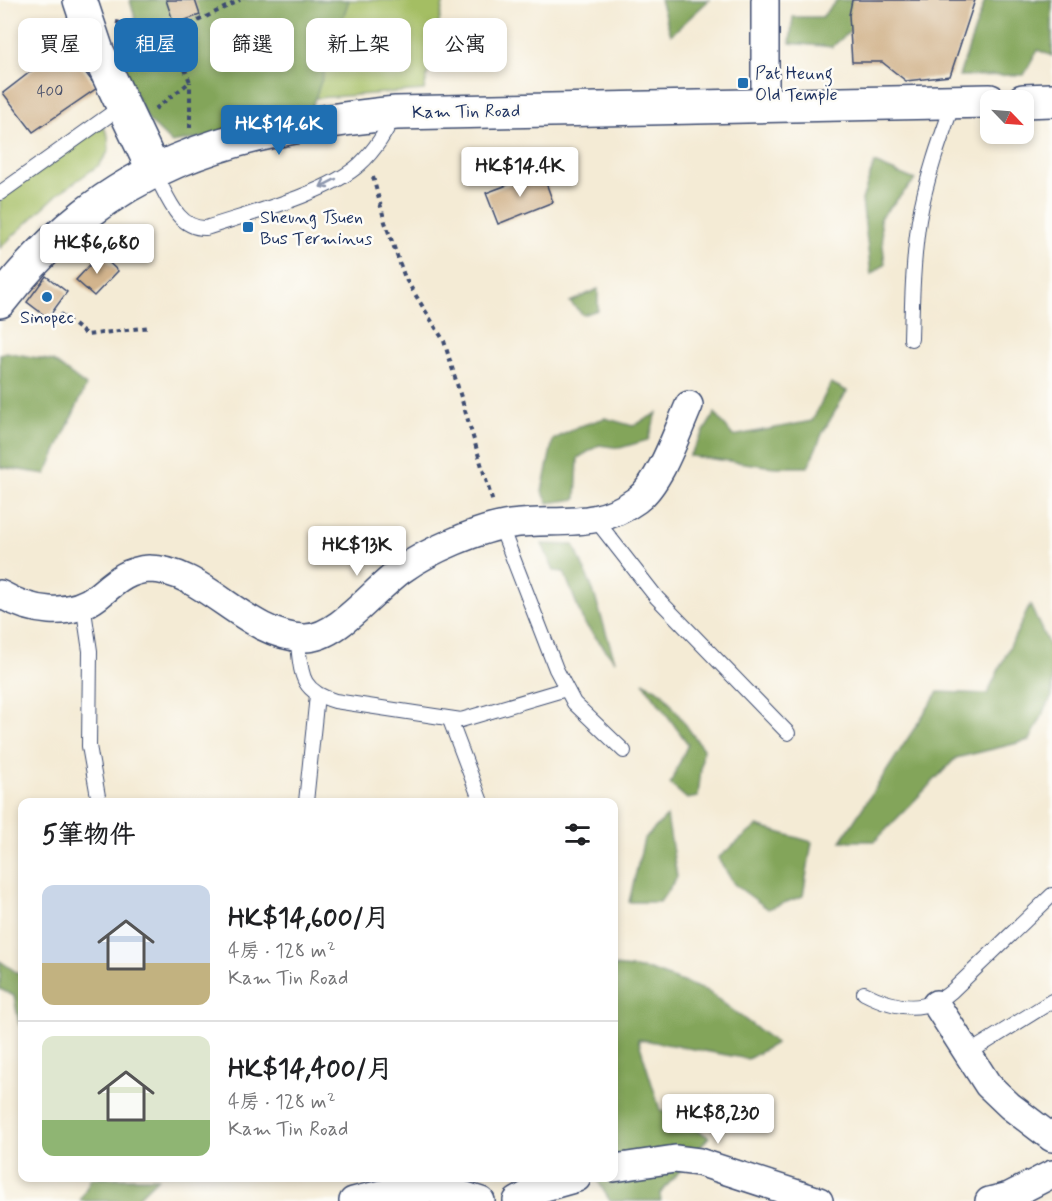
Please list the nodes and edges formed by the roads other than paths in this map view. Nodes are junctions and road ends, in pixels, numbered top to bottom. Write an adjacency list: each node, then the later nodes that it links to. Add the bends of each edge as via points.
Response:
1 (80, 0): 8 (main road, via 97,51)
2 (765, 0): 7 (street)
3 (1034, 100): 4 (main road)
4 (1052, 100)
5 (954, 101): 6 (main road, Kam Tin Road); 7 (main road, Kam Tin Road); 13 (lane, via 919,219)
6 (980, 101)
7 (765, 104): 9 (main road, Kam Tin Road)
8 (137, 110): 10 (main road); 11 (lane)
9 (396, 113): 10 (main road, Kam Tin Road, via 258,134 210,147); 10 (lane, one-way to 10, via 381,141 358,166 326,184 206,228 195,228 179,217)
10 (154, 171): 12 (main road, Kam Tin Road, via 91,209 23,271)
11 (0, 193)
12 (0, 301)
13 (911, 339)
14 (689, 405): 15 (street, via 663,463 639,498)
15 (596, 520): 16 (street); 23 (lane, via 657,598)
16 (501, 526): 19 (street, via 429,552 382,585 334,628 320,636); 20 (lane)
17 (0, 594): 18 (street, via 23,604 57,611)
18 (83, 604): 19 (street, via 127,574 153,569 190,581 247,620); 25 (lane, via 90,651 89,746)
19 (297, 637): 21 (lane, via 306,686)
20 (566, 689): 22 (lane, via 476,717); 24 (lane, via 574,704)
21 (317, 695): 22 (lane); 26 (lane)
22 (450, 720): 27 (lane)
23 (788, 733)
24 (624, 751)
25 (98, 798)
26 (306, 798)
27 (479, 798)
28 (1052, 894): 31 (lane)
29 (864, 993): 31 (lane, via 900,1007)
30 (1052, 1001): 32 (lane)
31 (936, 1004): 32 (street)
32 (967, 1054): 33 (street, via 988,1085 1010,1106)
33 (1049, 1130)
34 (618, 1167): 40 (street, via 675,1159 699,1162)
35 (1052, 1174): 41 (street, via 1009,1196)
36 (563, 1182): 39 (street, via 538,1189)
37 (353, 1201): 38 (street, via 408,1189 438,1188)
38 (481, 1201)
39 (517, 1201)
40 (819, 1201)
41 (989, 1201)

